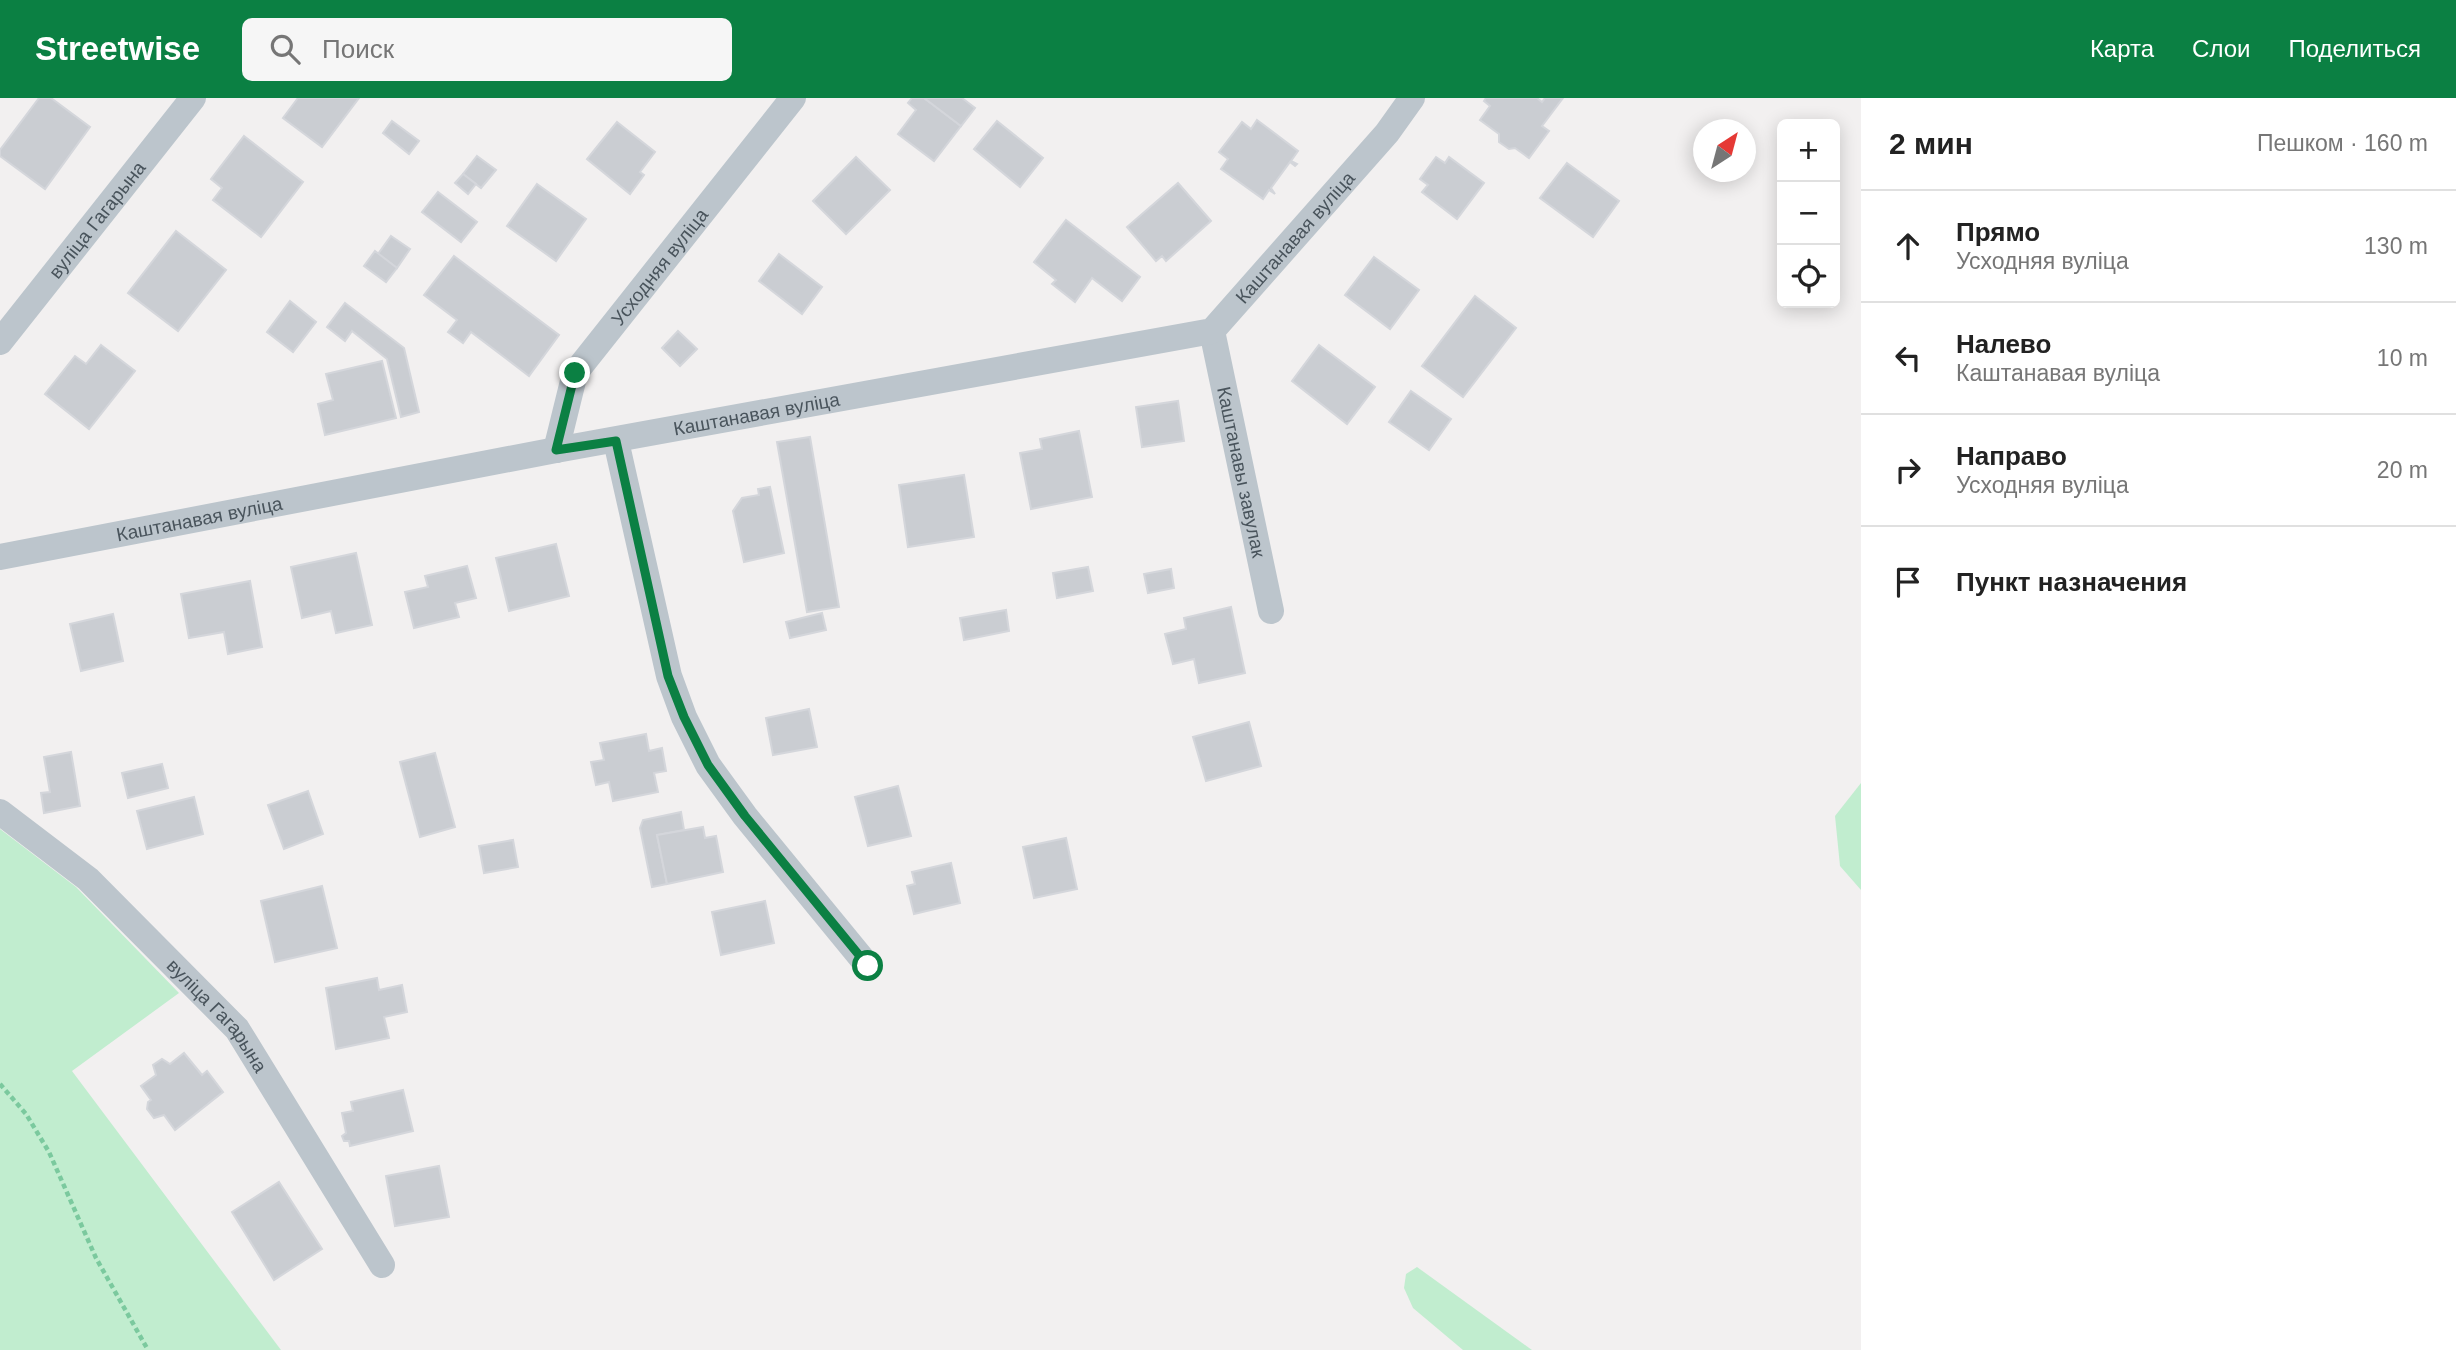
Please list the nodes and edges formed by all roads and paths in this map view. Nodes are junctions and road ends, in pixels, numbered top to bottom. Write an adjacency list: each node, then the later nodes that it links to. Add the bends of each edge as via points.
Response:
1 (193, 98): 5 (street, вуліца Гагарына)
2 (793, 98): 7 (street, Усходняя вуліца, via 575,373)
3 (1412, 98): 4 (street, Каштанавая вуліца, via 1387,133)
4 (1212, 331): 6 (street, Каштанавая вуліца); 9 (street, Каштанавы завулак)
5 (0, 342)
6 (616, 441): 7 (street, Каштанавая вуліца); 11 (street, via 668,676 684,717 708,765 745,816)
7 (556, 450): 8 (street, Каштанавая вуліца)
8 (0, 557)
9 (1271, 611)
10 (0, 813): 13 (street, вуліца Гагарына, via 88,879 237,1030)
11 (868, 966)
12 (0, 1084): 14 (path, via 26,1114 49,1152 96,1258)
13 (382, 1265)
14 (148, 1350)

